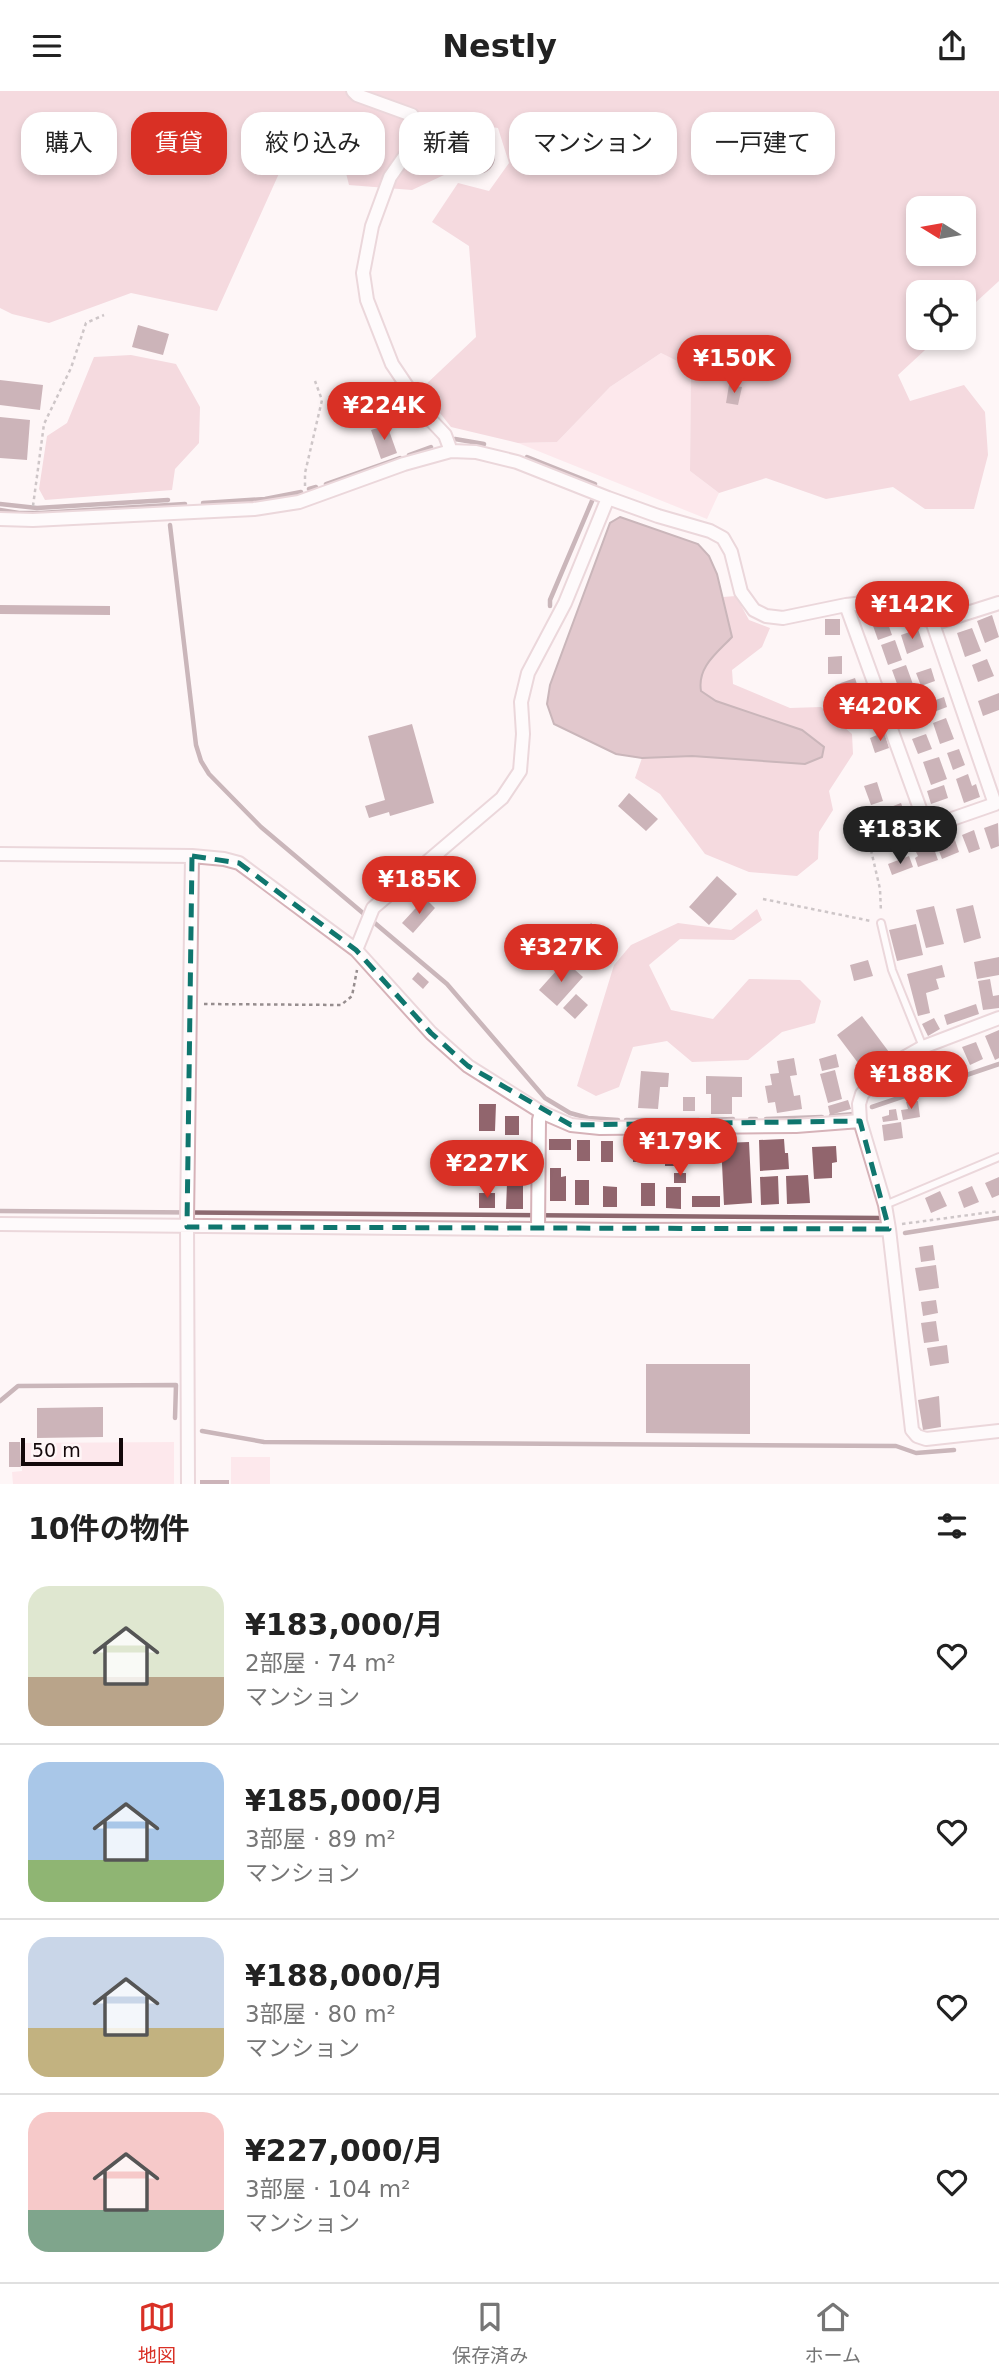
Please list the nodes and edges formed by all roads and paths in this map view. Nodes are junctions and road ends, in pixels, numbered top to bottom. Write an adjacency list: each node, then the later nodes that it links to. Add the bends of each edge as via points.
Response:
1 (353, 91): 4 (street, via 412,115 419,127 418,137 390,177 372,226 363,273 367,300 392,364 445,435)
2 (104, 315): 7 (path, via 86,323 44,424)
3 (315, 381): 6 (path, via 322,400 305,473)
4 (451, 451): 5 (street, via 517,462); 6 (street)
5 (608, 498): 10 (street, via 723,538 741,592 754,610 766,616 783,618); 18 (street, via 565,603 528,673 521,702 520,771 502,798 373,908)
6 (306, 500): 8 (street, via 254,509)
7 (33, 501)
8 (0, 519)
9 (999, 603): 11 (street)
10 (846, 604): 11 (street, via 865,603); 12 (street)
11 (932, 621): 12 (street, via 995,804)
12 (927, 828): 13 (street)
13 (877, 843): 17 (path)
14 (0, 854): 15 (street)
15 (192, 856): 18 (street, via 239,863); 19 (street)
16 (763, 899): 17 (path)
17 (881, 923): 21 (lane, via 892,970)
18 (356, 950): 19 (path, via 352,996 341,1005); 22 (street, via 431,1034 468,1066)
19 (190, 1004): 27 (street)
20 (999, 1018): 21 (street)
21 (923, 1047): 23 (street, via 891,1065 862,1094)
22 (541, 1112): 23 (street, via 571,1125 600,1128); 29 (street)
23 (860, 1121): 25 (street)
24 (999, 1157): 25 (lane)
25 (885, 1205): 30 (street)
26 (999, 1211): 30 (path)
27 (187, 1218): 28 (street); 29 (street); 32 (street)
28 (0, 1224)
29 (538, 1229): 30 (street)
30 (889, 1229): 31 (street, via 912,1430 926,1439)
31 (999, 1431)
32 (188, 1484)

